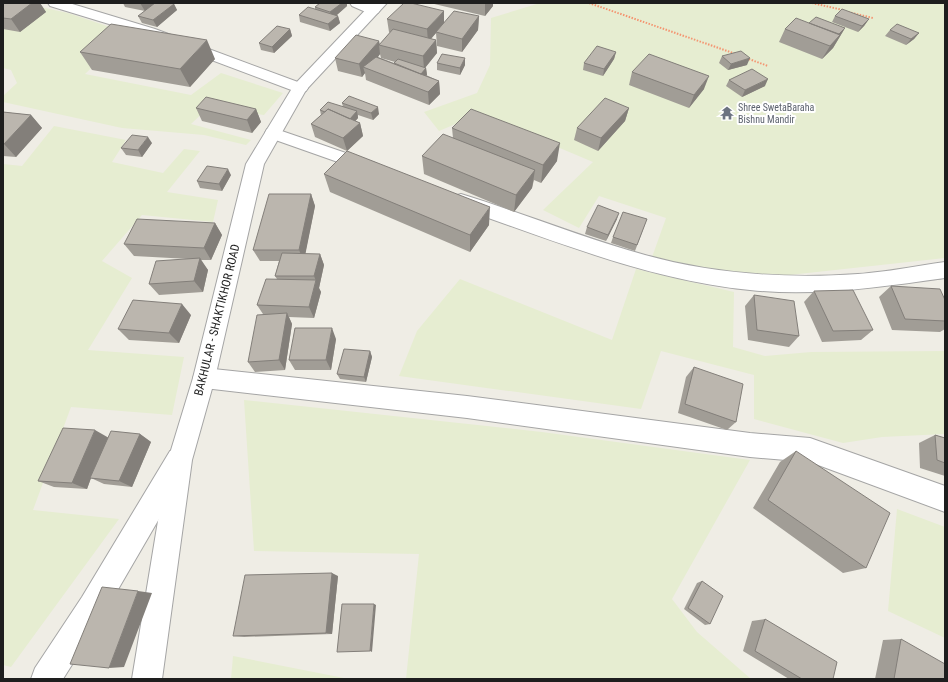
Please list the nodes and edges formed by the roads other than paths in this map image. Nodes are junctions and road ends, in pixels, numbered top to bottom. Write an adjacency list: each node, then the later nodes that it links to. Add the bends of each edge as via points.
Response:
1 (55, 3): 3 (street, via 150,32)
2 (370, 5): 3 (street, BAKHULAR - SHAKTIKHOR ROAD)
3 (300, 88): 4 (street, BAKHULAR - SHAKTIKHOR ROAD)
4 (273, 133): 5 (street); 8 (street, BAKHULAR - SHAKTIKHOR ROAD, via 255,164)
5 (385, 173)
6 (444, 194): 7 (street, via 645,264 703,276 750,282 798,284 860,282)
7 (945, 270)
8 (204, 378): 9 (street, BAKHULAR - SHAKTIKHOR ROAD); 10 (street, via 467,407 750,445 810,450)
9 (180, 460): 11 (street); 12 (street, BAKHULAR - SHAKTIKHOR ROAD)
10 (945, 499)
11 (46, 679)
12 (147, 679)

